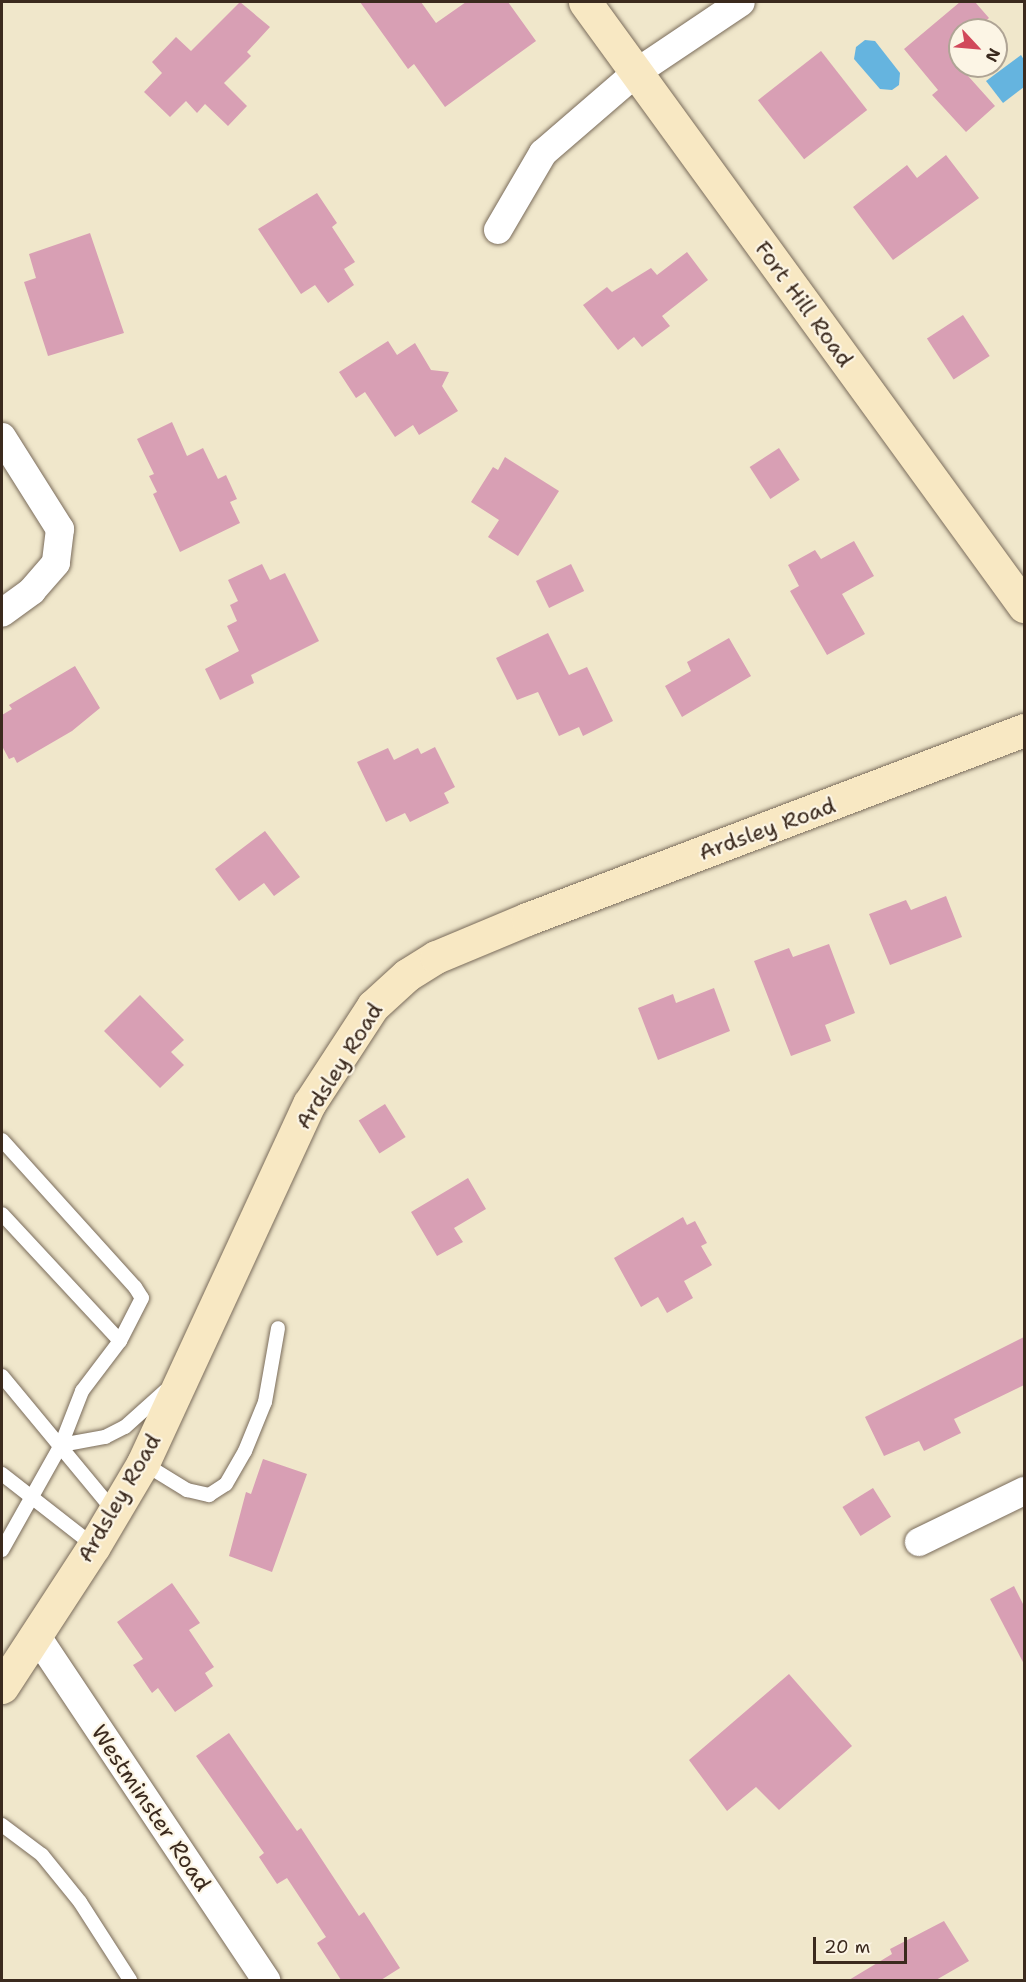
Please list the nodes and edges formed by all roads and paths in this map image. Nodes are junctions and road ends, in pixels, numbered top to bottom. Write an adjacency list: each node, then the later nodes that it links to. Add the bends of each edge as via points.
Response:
1 (585, 2): 3 (main road, Fort Hill Road)
2 (741, 2): 3 (street)
3 (637, 72): 4 (street, via 543,153); 6 (main road, Fort Hill Road)
4 (498, 230)
5 (2, 437): 7 (street, via 60,529 56,562 32,591)
6 (1024, 606)
7 (2, 613)
8 (1024, 730): 13 (main road, Ardsley Road, via 527,919 436,957 407,975 373,1006 309,1104)
9 (2, 1140): 12 (lane, via 142,1298)
10 (2, 1214): 12 (lane)
11 (278, 1328): 16 (lane, via 265,1402 226,1484 209,1495 187,1490)
12 (120, 1341): 15 (lane, via 82,1391)
13 (188, 1369): 15 (lane, via 125,1427 105,1437); 16 (main road, Ardsley Road)
14 (2, 1376): 15 (lane)
15 (61, 1445): 19 (lane); 20 (lane)
16 (142, 1463): 20 (main road, Ardsley Road)
17 (2, 1474): 19 (lane)
18 (1024, 1491): 21 (street)
19 (32, 1498): 22 (lane); 23 (lane)
20 (114, 1512): 22 (main road, Ardsley Road)
21 (919, 1542)
22 (94, 1546): 24 (main road, Ardsley Road)
23 (2, 1550)
24 (36, 1635): 25 (main road, Ardsley Road); 28 (street, Westminster Road)
25 (2, 1687)
26 (2, 1825): 27 (lane, via 42,1855 80,1902)
27 (130, 1980)
28 (266, 1980)

